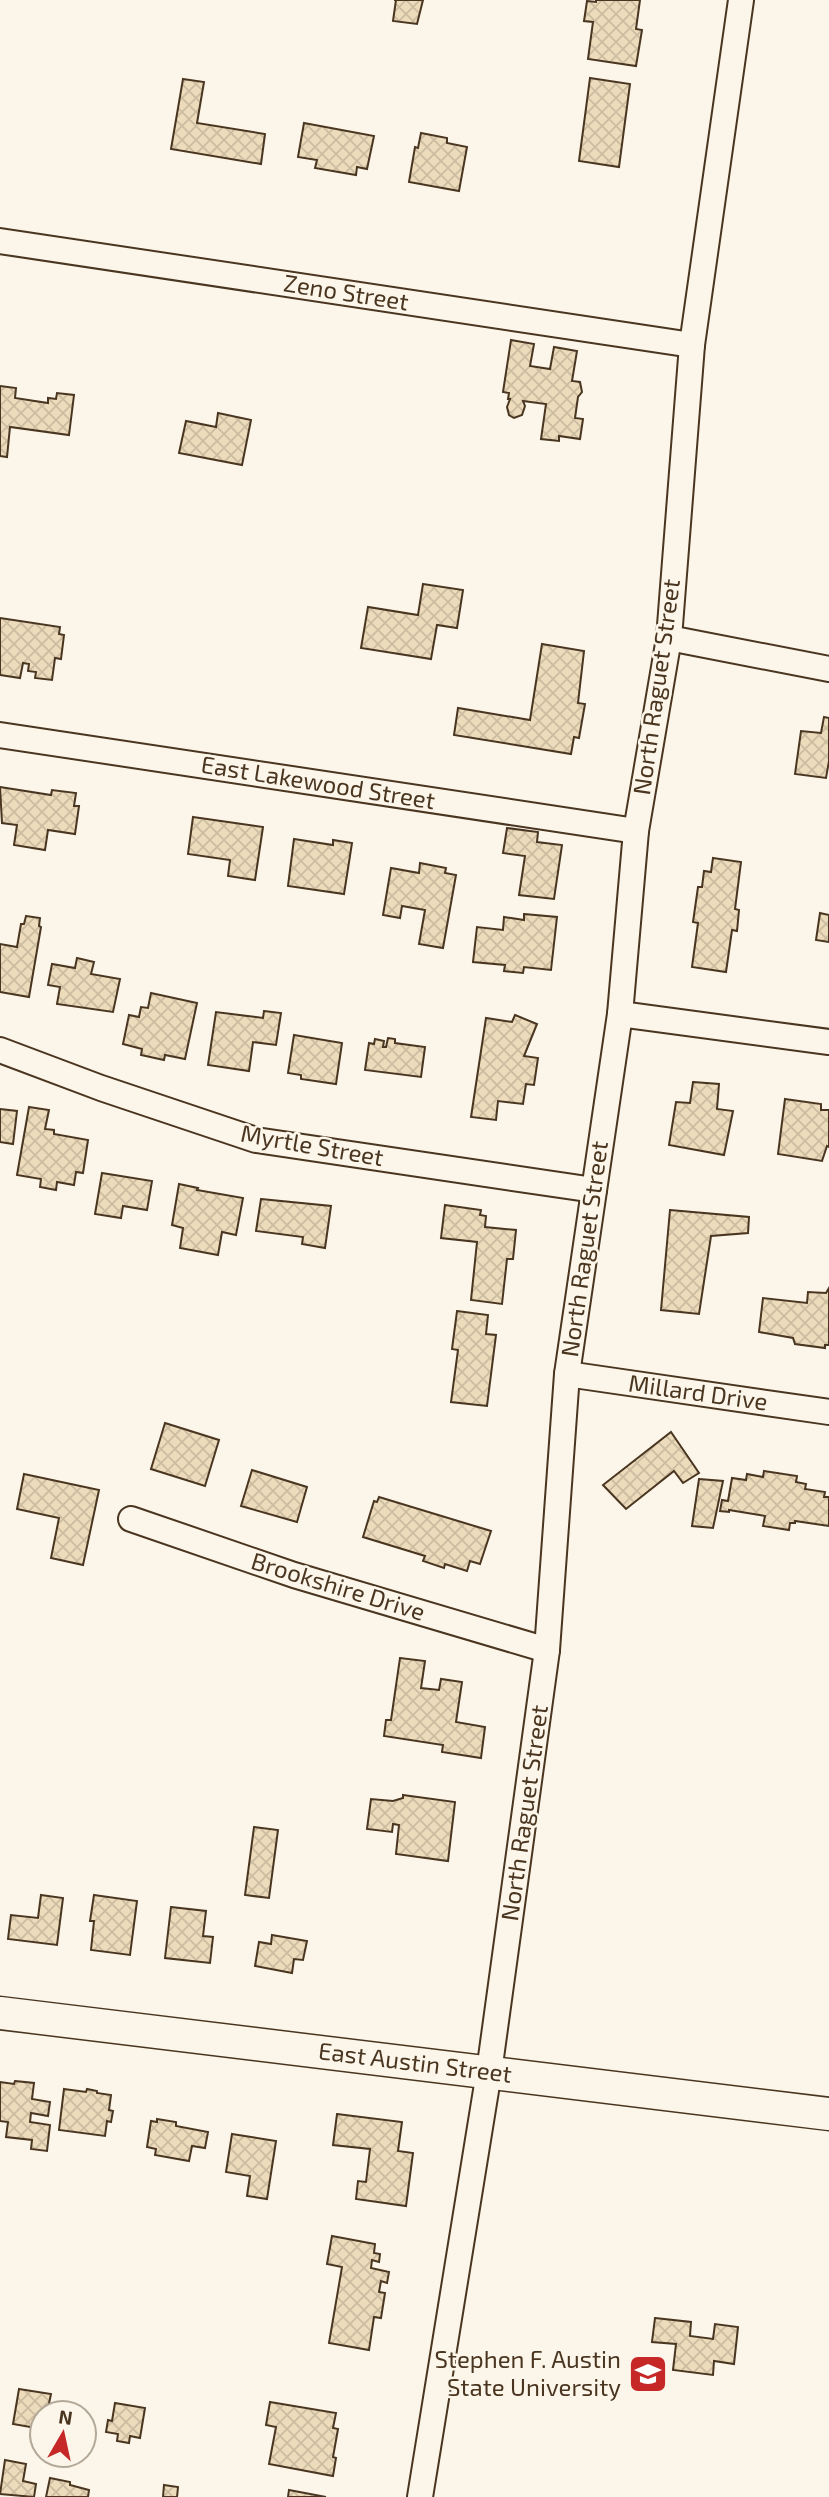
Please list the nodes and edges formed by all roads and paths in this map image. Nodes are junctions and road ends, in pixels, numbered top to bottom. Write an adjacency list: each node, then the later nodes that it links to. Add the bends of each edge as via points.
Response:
1 (741, 0): 3 (street, North Raguet Street)
2 (0, 241): 3 (street, Zeno Street)
3 (692, 345): 4 (street, North Raguet Street)
4 (669, 638): 5 (street); 7 (street, North Raguet Street)
5 (829, 669)
6 (0, 735): 7 (street, East Lakewood Street)
7 (636, 831): 8 (street, North Raguet Street)
8 (621, 1014): 9 (street); 11 (street, North Raguet Street)
9 (829, 1042)
10 (0, 1050): 11 (street, Myrtle Street, via 256,1140)
11 (594, 1190): 12 (street, North Raguet Street)
12 (567, 1374): 13 (street, Millard Drive); 15 (street, North Raguet Street)
13 (829, 1412)
14 (131, 1519): 15 (street, Brookshire Drive, via 294,1576)
15 (547, 1650): 17 (street, North Raguet Street)
16 (0, 2012): 17 (main road, East Austin Street)
17 (489, 2072): 18 (main road, East Austin Street); 19 (street, North Raguet Street)
18 (829, 2114)
19 (419, 2497)

